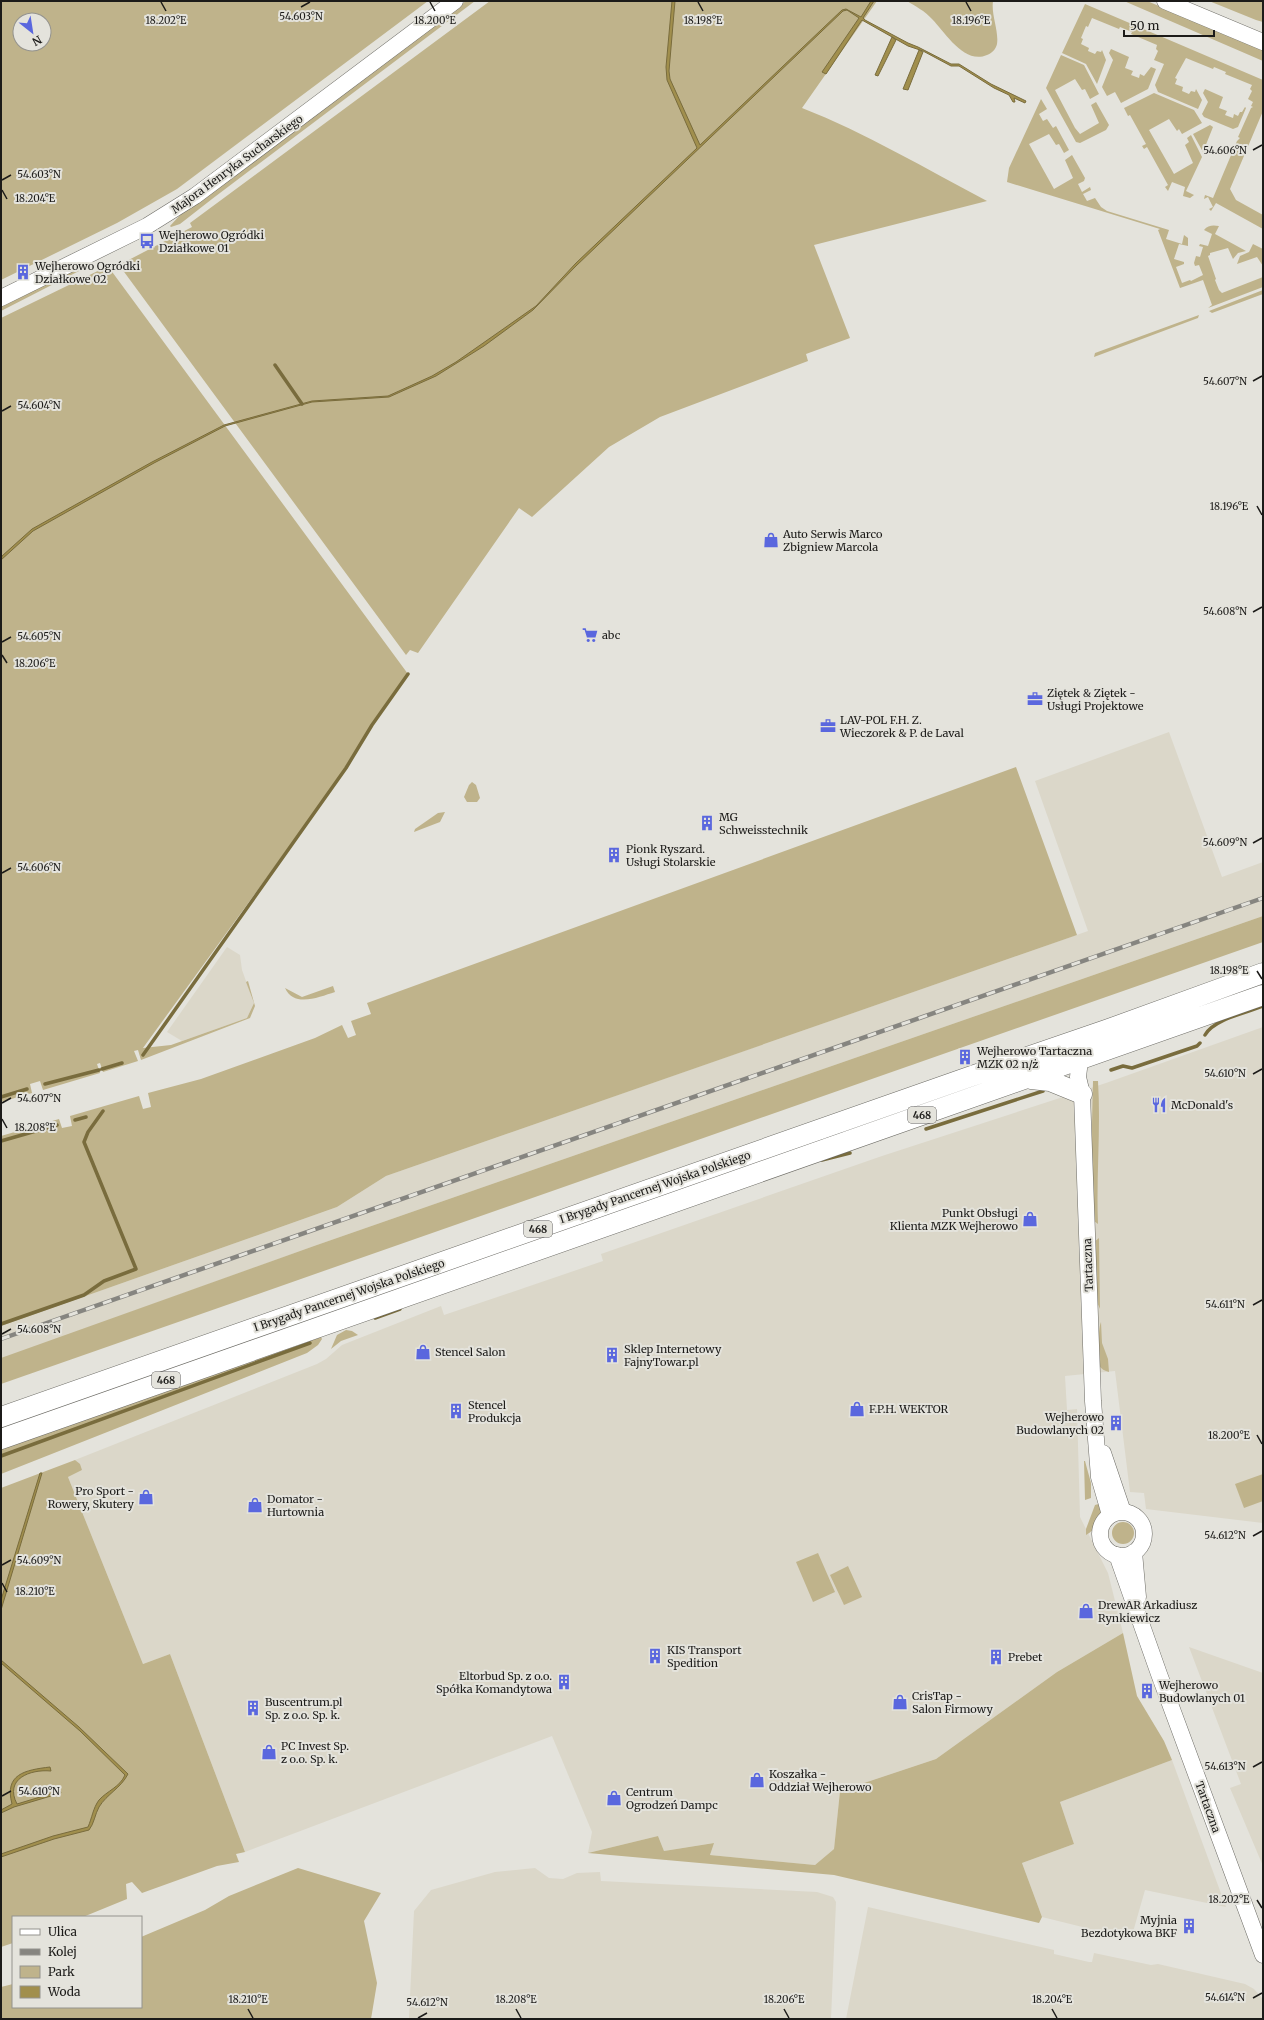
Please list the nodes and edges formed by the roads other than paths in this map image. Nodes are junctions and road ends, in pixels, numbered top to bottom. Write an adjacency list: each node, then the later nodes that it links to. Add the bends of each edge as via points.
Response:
1 (455, 1): 4 (street, Majora Henryka Sucharskiego, via 195,196 147,226)
2 (1165, 1): 3 (street)
3 (1263, 42)
4 (1, 298)
5 (1263, 973): 7 (main road, I Brygady Pancernej Wojska Polskiego / 468)
6 (1263, 995): 8 (main road, I Brygady Pancernej Wojska Polskiego / 468)
7 (1075, 1041): 8 (street, Tartaczna); 11 (main road, I Brygady Pancernej Wojska Polskiego / 468)
8 (1080, 1060): 9 (main road, I Brygady Pancernej Wojska Polskiego / 468); 10 (street, Tartaczna, via 1085,1076)
9 (1029, 1079): 10 (main road, via 1050,1081); 12 (main road, I Brygady Pancernej Wojska Polskiego / 468)
10 (1082, 1094): 13 (street, Tartaczna, via 1092,1380 1099,1477)
11 (1, 1417)
12 (1, 1439)
13 (1117, 1514): 14 (street, via 1131,1514 1139,1519 1143,1526 1142,1542); 15 (street, via 1104,1522 1100,1531 1107,1549)
14 (1134, 1552): 15 (street); 16 (street, Tartaczna)
15 (1117, 1555): 16 (street, Tartaczna)
16 (1139, 1613): 17 (street, Tartaczna)
17 (1263, 1955)

